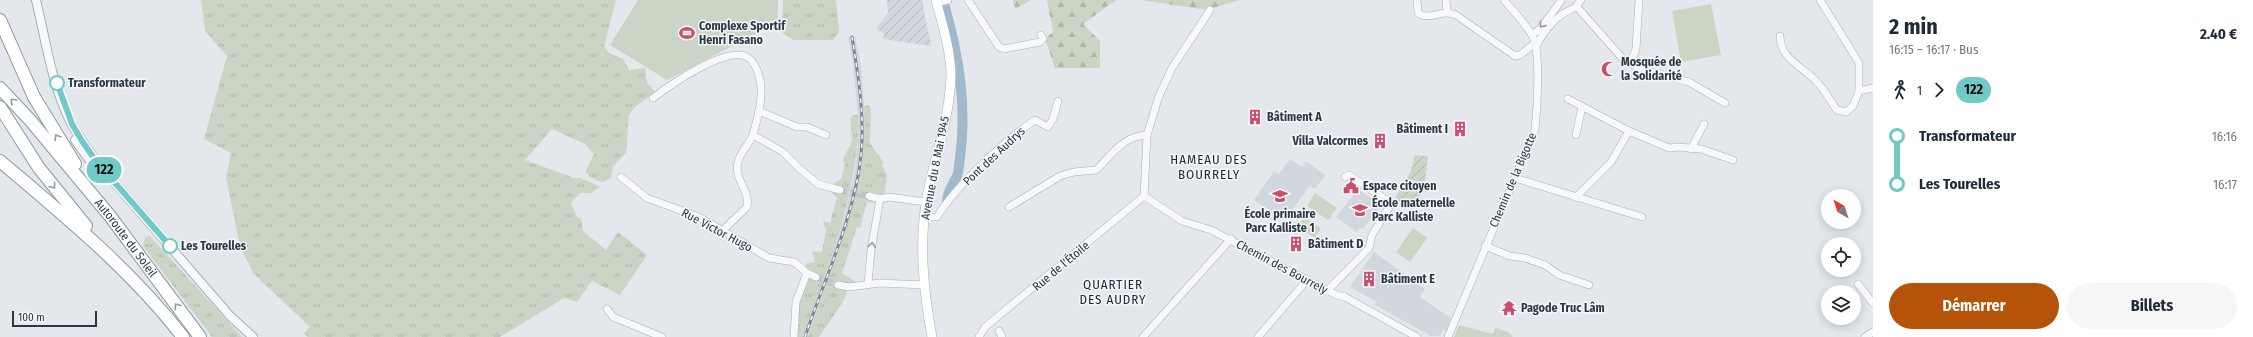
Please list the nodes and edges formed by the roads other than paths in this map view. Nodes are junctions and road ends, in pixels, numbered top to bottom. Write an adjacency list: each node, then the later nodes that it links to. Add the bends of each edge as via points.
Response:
1 (32, 0): 73 (street, via 49,72 64,118 82,151)
2 (36, 0): 74 (street, via 61,95 72,124 82,141 96,161 230,316)
3 (948, 0): 12 (street)
4 (968, 0): 18 (street, via 1001,48 1040,42 1043,39)
5 (1417, 0): 16 (street, via 1418,13 1421,15 1436,15)
6 (1446, 0): 16 (street)
7 (1504, 0): 20 (street)
8 (1581, 0): 13 (street)
9 (1639, 0): 21 (street, via 1636,49)
10 (1820, 0): 24 (street, via 1859,63)
11 (1562, 1): 14 (street); 20 (street, one-way to 20, via 1540,29)
12 (937, 2): 49 (main road, Avenue du 8 Mai 1945, via 950,59 950,94)
13 (1577, 7): 14 (street); 21 (street, via 1623,59)
14 (1568, 9): 20 (street)
15 (1210, 10): 35 (street, via 1172,68 1158,96)
16 (1447, 11): 20 (street, via 1515,56 1520,55)
17 (0, 20): 51 (highway, one-way to 17, via 45,117 19,67)
18 (1041, 34)
19 (1780, 36): 24 (street, via 1780,44 1787,57 1818,82 1837,110 1846,112 1850,109)
20 (1534, 42): 43 (street, Chemin de la Bigotte, via 1537,112 1535,130)
21 (1630, 63): 28 (street, via 1644,70 1689,82)
22 (0, 88): 51 (highway, Autoroute du Soleil, one-way to 22)
23 (1873, 88): 24 (street)
24 (1859, 91)
25 (653, 98): 31 (street, via 694,70 734,56 744,56 752,60 758,74 761,86)
26 (1568, 99): 30 (street)
27 (1058, 101): 52 (street, Pont des Audrys, via 1053,119 1048,126 1035,120 1017,132 966,182 937,218)
28 (1725, 103)
29 (0, 107): 57 (highway, one-way to 57, via 46,178)
30 (1582, 107): 33 (street); 36 (street)
31 (759, 112): 34 (street); 37 (street)
32 (1704, 124): 38 (street)
33 (1629, 131): 38 (street, via 1669,148); 47 (street, via 1611,162)
34 (753, 135): 44 (street, via 782,152 818,184); 54 (street, via 738,163 737,171 748,197 747,208)
35 (1147, 135): 46 (street); 50 (street, via 1140,135 1120,144 1096,170 1060,176)
36 (1576, 135)
37 (826, 136)
38 (1691, 149): 39 (street, via 1701,149)
39 (1733, 160)
40 (0, 161): 57 (highway, Autoroute du Soleil)
41 (621, 177): 54 (street, Rue Victor Hugo, via 646,198 698,217)
42 (1345, 177): 66 (street, via 1349,175 1388,201 1390,206 1372,235 1369,248)
43 (1514, 178): 47 (street); 56 (street, Chemin de la Bigotte)
44 (840, 190)
45 (869, 196): 48 (street)
46 (1144, 196): 55 (street, Chemin des Bourrely, via 1182,221); 78 (street, Rue de l'Étoile, via 985,327)
47 (1576, 197): 53 (street)
48 (880, 199): 49 (street, via 889,197); 61 (street, one-way to 48)
49 (926, 202): 52 (main road, Avenue du 8 Mai 1945)
50 (1009, 207)
51 (110, 216): 72 (highway, Autoroute du Soleil, one-way to 51)
52 (924, 217): 64 (main road, Avenue du 8 Mai 1945)
53 (1642, 217)
54 (723, 230): 58 (street, Rue Victor Hugo, via 768,258 794,262)
55 (1231, 239): 60 (street, Chemin des Bourrely); 79 (street, Chemin des Bourrely)
56 (1485, 246): 65 (street, via 1545,265 1559,275); 83 (street, Chemin de la Bigotte)
57 (112, 258): 71 (highway, Autoroute du Soleil)
58 (807, 273): 59 (street, Rue Victor Hugo); 76 (street, via 796,302)
59 (816, 277)
60 (1307, 280): 66 (street, Chemin des Bourrely); 80 (street)
61 (868, 284): 63 (street, via 850,287); 64 (street)
62 (1858, 284): 68 (street)
63 (838, 285)
64 (925, 285): 77 (main road, Avenue du 8 Mai 1945)
65 (1589, 285)
66 (1327, 290): 67 (street, Chemin des Bourrely)
67 (1334, 294): 81 (street, Chemin des Bourrely, via 1343,302); 82 (street, Chemin des Bourrely)
68 (1873, 303)
69 (607, 309): 75 (street, via 613,317)
70 (1873, 332): 84 (street)
71 (183, 337)
72 (200, 337)
73 (245, 337)
74 (253, 337)
75 (662, 337)
76 (794, 337)
77 (932, 337)
78 (979, 337)
79 (1143, 337)
80 (1258, 337)
81 (1408, 337)
82 (1417, 337)
83 (1448, 337)
84 (1865, 337)

